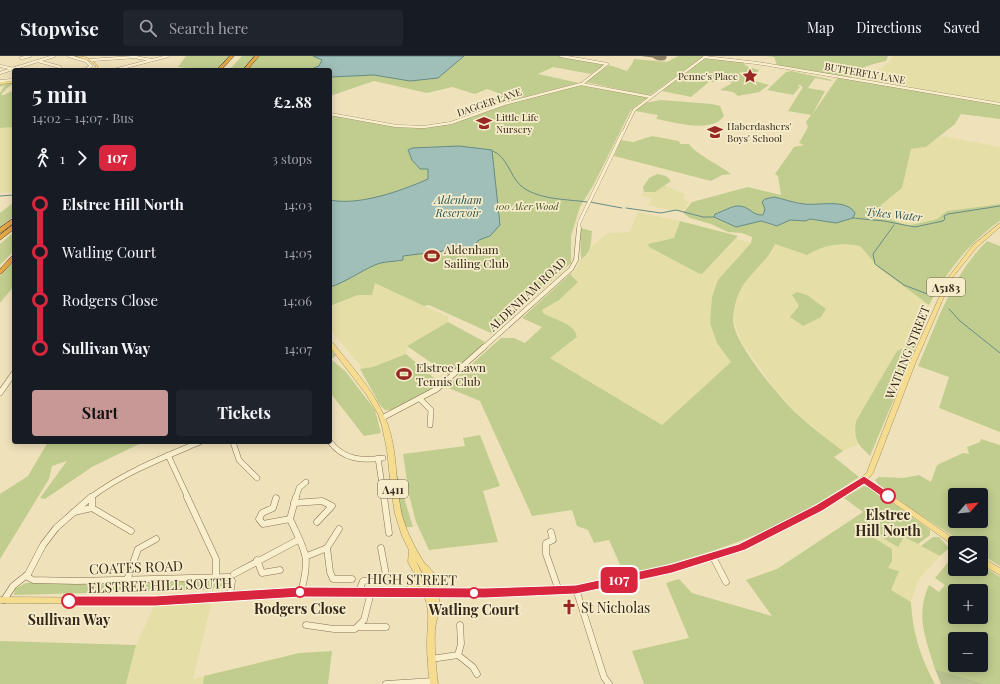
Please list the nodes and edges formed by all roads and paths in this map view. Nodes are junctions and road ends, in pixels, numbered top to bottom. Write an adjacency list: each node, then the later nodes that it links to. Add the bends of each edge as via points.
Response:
1 (30, 56): 11 (street)
2 (52, 56): 14 (street)
3 (69, 56): 18 (street, via 87,62 91,66)
4 (77, 56): 12 (main road)
5 (168, 56): 13 (street)
6 (232, 56): 21 (highway)
7 (237, 56): 22 (highway)
8 (257, 56): 23 (highway)
9 (561, 56): 28 (street, via 607,64)
10 (705, 57): 29 (street, ALDENHAM ROAD); 30 (street, BUTTERFLY LANE, via 757,63)
11 (21, 58)
12 (91, 60): 13 (street, via 132,57); 19 (main road)
13 (151, 60): 20 (street)
14 (37, 61): 16 (street); 17 (street)
15 (0, 66): 24 (street)
16 (60, 66)
17 (15, 68)
18 (88, 68)
19 (97, 68)
20 (126, 68)
21 (221, 68)
22 (226, 68)
23 (247, 68)
24 (12, 69): 25 (street)
25 (0, 73)
26 (12, 81): 27 (main road)
27 (0, 82)
28 (583, 83): 29 (street, DAGGER LANE); 31 (street, DAGGER LANE, via 509,102 451,123 431,126 402,127)
29 (651, 97): 42 (street, ALDENHAM ROAD, via 634,110 579,223 576,260 571,269 437,389)
30 (1000, 104)
31 (332, 114)
32 (12, 222): 35 (highway)
33 (1000, 225): 50 (main road, WATLING STREET / A5183, via 975,246 950,278 912,364 880,451 870,473)
34 (12, 228): 36 (highway)
35 (0, 231)
36 (0, 238)
37 (12, 259): 38 (highway)
38 (0, 272)
39 (332, 346): 43 (main road, A411, via 362,383)
40 (12, 376): 41 (street)
41 (0, 393)
42 (420, 399): 43 (street, ALDENHAM ROAD); 44 (street, via 431,410)
43 (382, 418): 68 (main road, A411, via 388,436 396,506)
44 (430, 424)
45 (195, 444): 48 (street)
46 (234, 444): 49 (street, via 239,460)
47 (332, 444): 62 (street, via 338,452 346,456 363,460 381,458)
48 (168, 455): 52 (street, via 124,476); 78 (street, via 216,559)
49 (257, 478)
50 (864, 479): 63 (main road); 70 (main road, A5183, via 819,508 742,547)
51 (306, 482): 54 (street, via 299,488)
52 (92, 496): 55 (street); 56 (street)
53 (276, 498): 57 (street, via 273,508 262,513 259,519 263,524)
54 (294, 503): 57 (street); 58 (street, via 322,501 332,506)
55 (92, 508): 56 (street); 60 (street)
56 (72, 512): 77 (street, via 43,545)
57 (290, 519): 65 (street)
58 (317, 522)
59 (339, 529): 66 (street)
60 (131, 532)
61 (551, 532): 85 (street, via 553,540 546,543 545,552 557,579)
62 (389, 533)
63 (948, 538)
64 (156, 539): 81 (street, via 138,549)
65 (298, 540): 69 (street); 71 (street)
66 (327, 548): 69 (street); 80 (street, via 330,556 330,575 333,579)
67 (381, 548): 84 (street, via 386,575 383,579 363,581)
68 (412, 552): 73 (main road); 79 (main road, via 412,562)
69 (307, 556): 86 (street)
70 (713, 557): 82 (street); 83 (main road, HIGH STREET / A5183)
71 (257, 560): 74 (street, via 262,573); 76 (street)
72 (988, 564): 75 (main road)
73 (422, 565): 90 (main road); 91 (main road)
74 (280, 570)
75 (1000, 572)
76 (234, 574)
77 (26, 576): 81 (street, COATES ROAD, via 33,580); 94 (street, via 13,586)
78 (216, 576): 81 (street, COATES ROAD); 93 (street, COATES ROAD, via 231,579)
79 (418, 576): 88 (main road, via 415,585); 89 (main road)
80 (352, 579)
81 (127, 580)
82 (726, 582)
83 (576, 589): 85 (main road, HIGH STREET / A5183); 105 (street, via 604,677)
84 (359, 591): 86 (main road, HIGH STREET / A5183); 87 (main road, HIGH STREET / A5183)
85 (559, 591): 91 (main road, HIGH STREET / A5183)
86 (301, 592): 92 (main road, HIGH STREET / A5183)
87 (371, 592): 88 (main road, HIGH STREET / A5183); 99 (street, via 369,606)
88 (405, 593): 89 (main road, HIGH STREET / A5183)
89 (426, 593): 90 (main road, HIGH STREET / A5183); 95 (main road, via 430,600)
90 (435, 593): 91 (main road, HIGH STREET / A5183); 95 (main road, via 436,603)
91 (446, 593)
92 (248, 594): 93 (main road, ELSTREE HILL SOUTH / A5183)
93 (230, 595): 94 (main road, ELSTREE HILL SOUTH / A5183, via 140,601)
94 (2, 600)
95 (432, 620): 101 (main road)
96 (306, 625): 99 (street, via 335,630)
97 (460, 626): 100 (street, via 461,644)
98 (386, 627): 99 (street)
99 (358, 628)
100 (458, 655): 101 (street); 102 (street, via 473,667)
101 (431, 659): 103 (main road)
102 (477, 674)
103 (434, 682): 104 (street)
104 (386, 684)
105 (609, 684)

